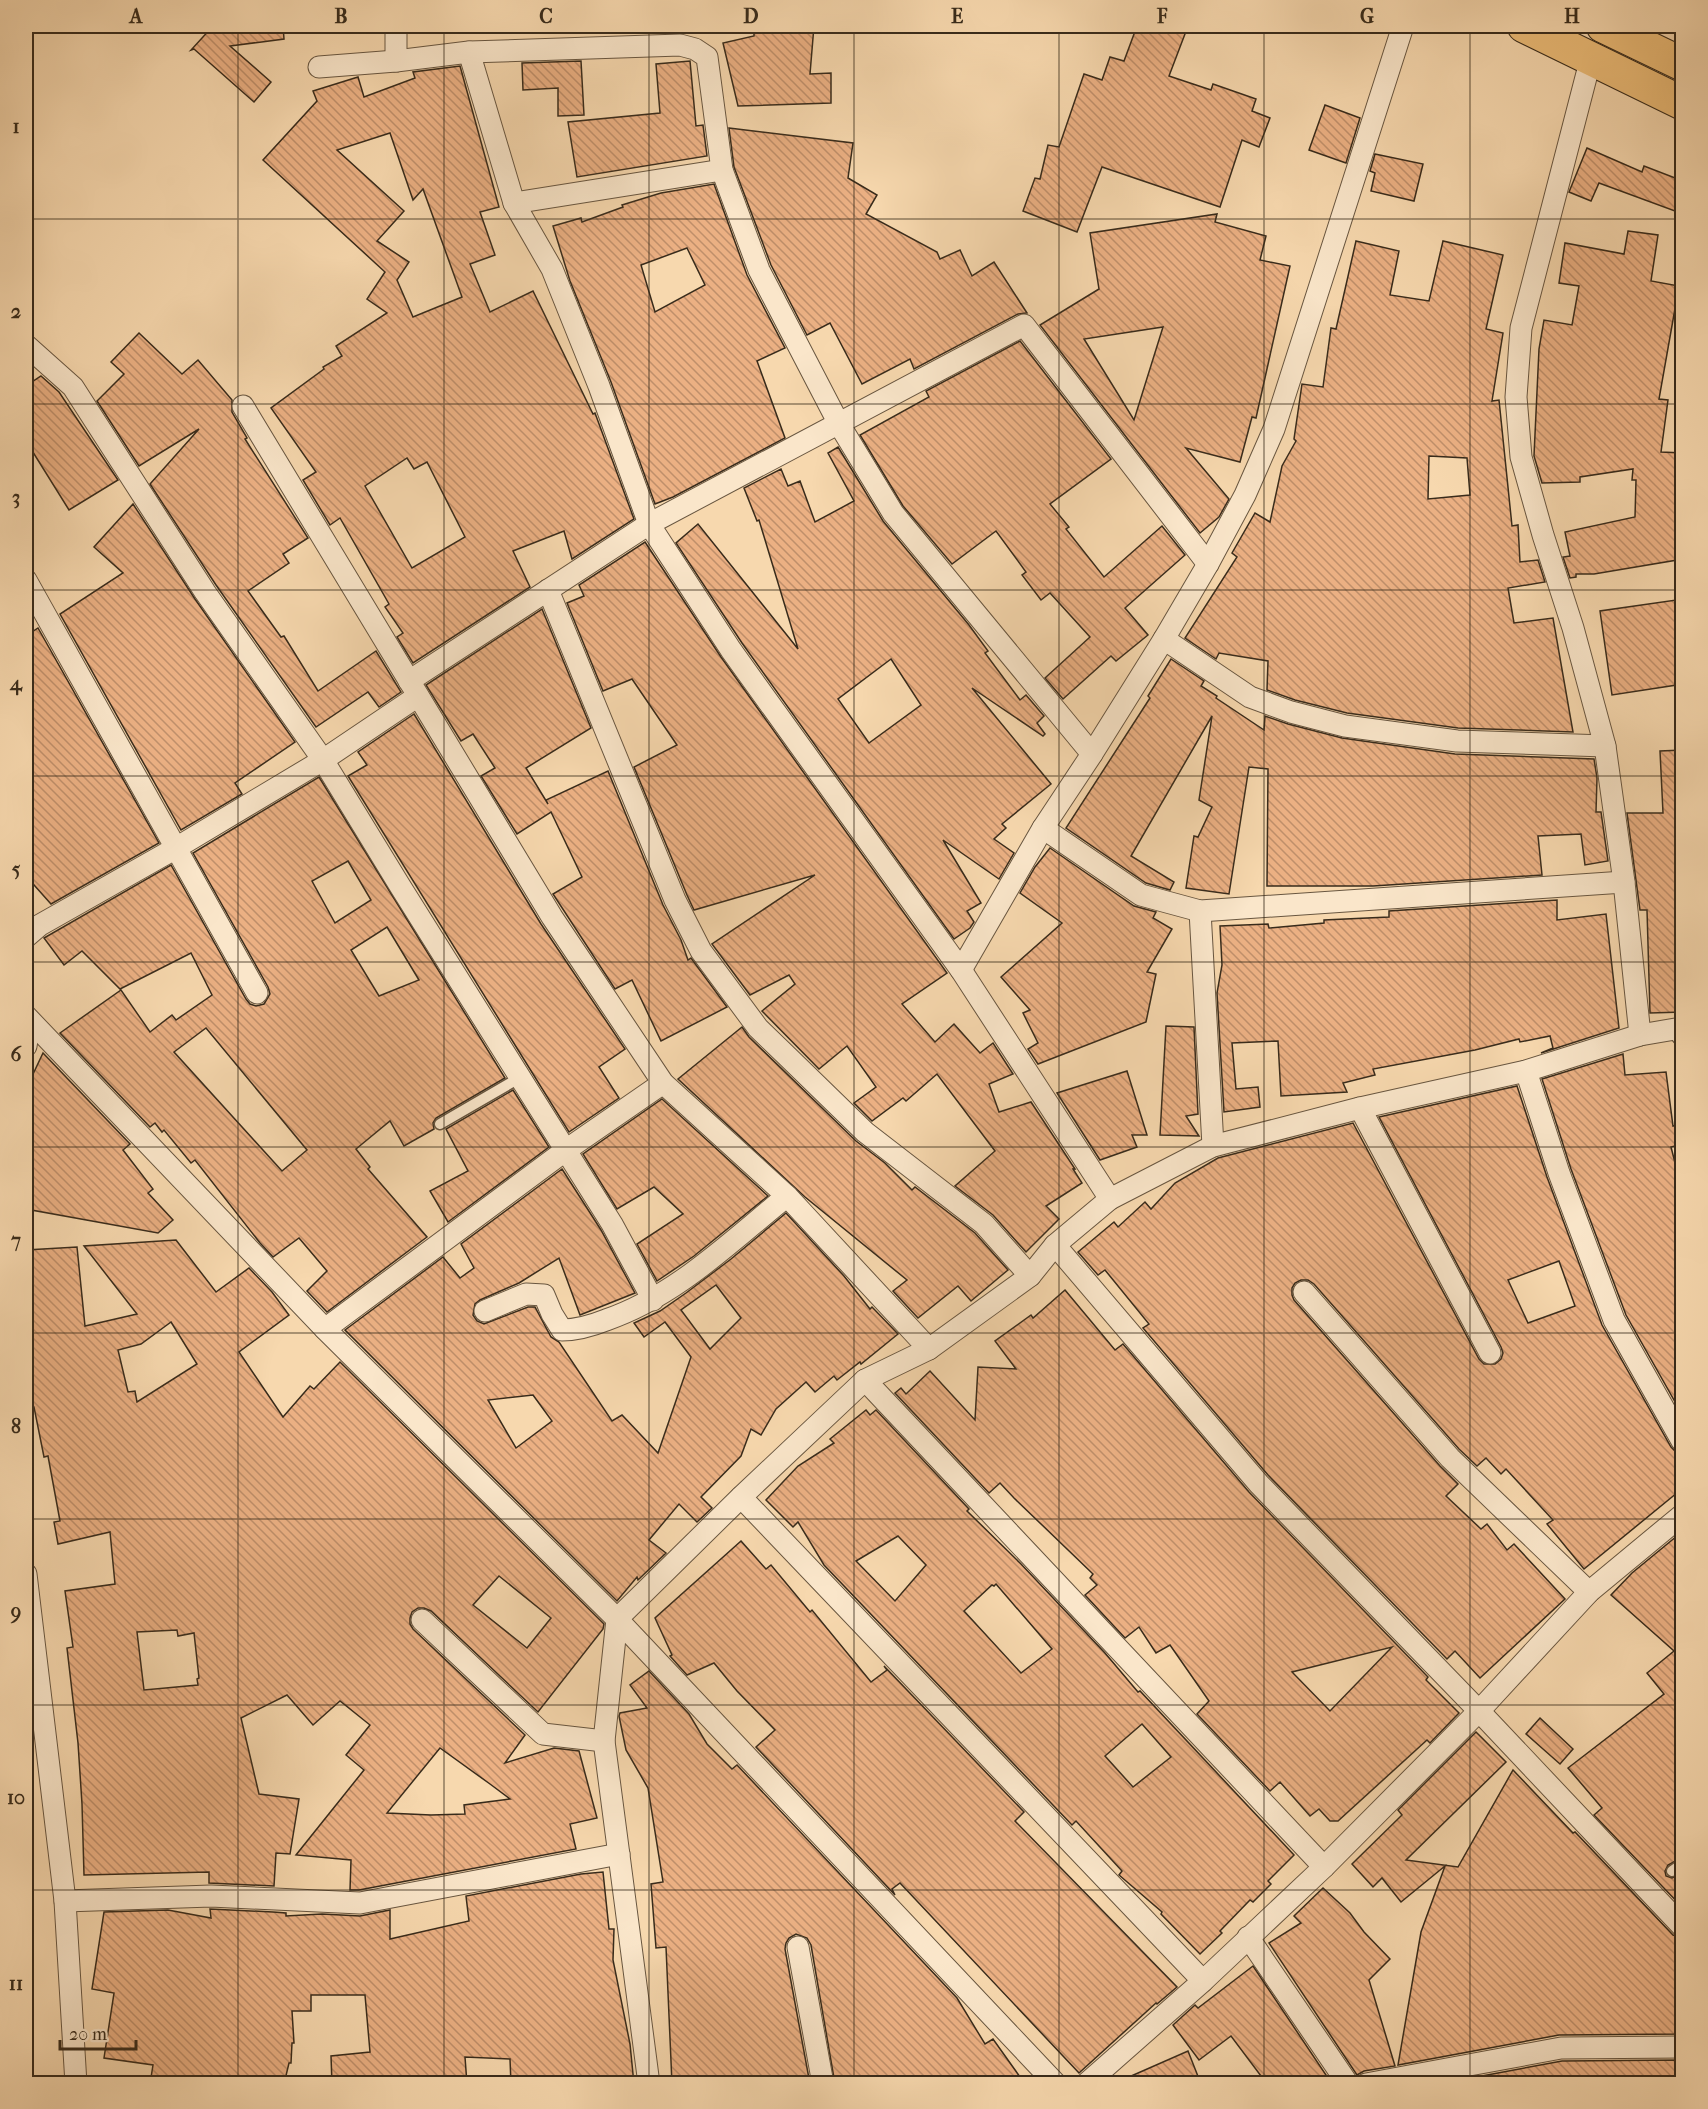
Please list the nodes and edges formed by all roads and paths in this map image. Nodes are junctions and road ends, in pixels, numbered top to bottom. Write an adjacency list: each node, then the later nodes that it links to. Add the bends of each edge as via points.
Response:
1 (396, 26): 7 (street)
2 (1403, 26): 17 (street, via 1274,429)
3 (1524, 26): 6 (highway)
4 (1603, 26): 8 (highway)
5 (469, 52): 7 (street); 11 (street, via 680,45 695,49 707,57); 12 (street)
6 (1590, 58): 10 (highway); 22 (street, via 1521,328 1516,397 1521,457)
7 (396, 61): 9 (street)
8 (1683, 64)
9 (320, 67)
10 (1683, 104)
11 (722, 170): 12 (street); 15 (street, via 759,270)
12 (514, 203): 16 (street, via 552,269)
13 (26, 345): 24 (street, via 73,387 205,592)
14 (243, 406): 21 (street)
15 (839, 424): 16 (street); 17 (street, via 1024,325); 23 (street, via 893,513)
16 (649, 524): 19 (street); 30 (street, via 731,650)
17 (1208, 564): 20 (street)
18 (26, 580): 26 (street)
19 (548, 590): 21 (street); 46 (street, via 675,900 701,951 758,1028 865,1132 984,1224)
20 (1164, 639): 22 (street, via 1250,697 1345,726 1457,741); 23 (street)
21 (413, 688): 24 (street); 38 (street, via 552,917)
22 (1605, 746): 27 (street)
23 (1092, 754): 25 (street)
24 (323, 760): 26 (street); 37 (street)
25 (1043, 828): 28 (street, via 1141,895); 30 (street)
26 (176, 848): 29 (street, via 40,925); 31 (street)
27 (1624, 882): 28 (street); 33 (street)
28 (1200, 911): 41 (street)
29 (26, 937)
30 (961, 970): 44 (street)
31 (257, 993)
32 (28, 1019): 35 (street); 50 (street)
33 (1640, 1035): 34 (street, via 1681,1028); 36 (street)
34 (1683, 1035)
35 (26, 1047)
36 (1526, 1071): 39 (street); 54 (street, via 1614,1320)
37 (521, 1077): 40 (lane); 42 (street)
38 (663, 1083): 42 (street); 43 (street)
39 (1360, 1108): 41 (street); 52 (street)
40 (440, 1124)
41 (1213, 1146): 44 (street)
42 (566, 1150): 48 (street); 50 (street)
43 (787, 1196): 48 (street, via 683,1282); 51 (street)
44 (1110, 1199): 45 (street)
45 (1055, 1245): 46 (street); 61 (street, via 1259,1484)
46 (1030, 1276): 51 (street)
47 (1304, 1292): 58 (street, via 1450,1458)
48 (653, 1300): 49 (street, via 578,1330 562,1330 544,1295 526,1294)
49 (486, 1311)
50 (325, 1329): 59 (street)
51 (929, 1349): 53 (street)
52 (1490, 1353)
53 (865, 1380): 55 (street); 65 (street)
54 (1683, 1441)
55 (741, 1497): 59 (street); 71 (street)
56 (1683, 1515): 58 (street)
57 (26, 1574): 67 (street)
58 (1589, 1592): 61 (street)
59 (618, 1619): 62 (street); 76 (street)
60 (423, 1620): 62 (street, via 543,1734)
61 (1479, 1711): 65 (street); 68 (street)
62 (604, 1741): 63 (street)
63 (619, 1854): 67 (street, via 360,1903 211,1896); 74 (street)
64 (1683, 1864): 66 (lane)
65 (1324, 1867): 69 (street)
66 (1672, 1871)
67 (65, 1901): 73 (street)
68 (1683, 1926)
69 (1248, 1937): 71 (street); 78 (street)
70 (798, 1947): 75 (street)
71 (1203, 1981): 77 (street)
72 (1683, 2048): 79 (street, via 1561,2048)
73 (76, 2084)
74 (649, 2084)
75 (823, 2084)
76 (1056, 2084)
77 (1086, 2084)
78 (1348, 2084)
79 (1366, 2084)

